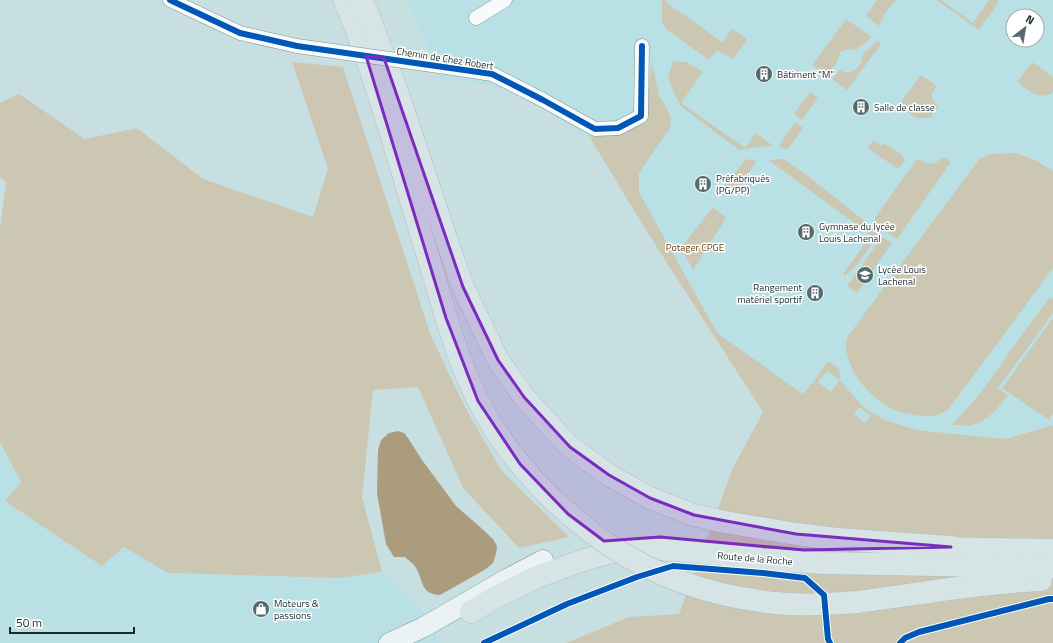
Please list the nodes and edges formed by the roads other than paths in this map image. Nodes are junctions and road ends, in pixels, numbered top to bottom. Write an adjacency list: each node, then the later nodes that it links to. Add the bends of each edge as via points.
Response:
1 (170, 0): 6 (street, Chemin de Chez Robert, bridge, via 240,33 297,46 492,74 594,129 618,128 641,116)
2 (344, 0): 11 (highway, bridge, via 370,68 446,318 478,401 502,442 535,482 581,525 644,566 675,580 744,599 776,603 857,602 952,588)
3 (361, 0): 7 (highway, via 398,94 463,287 502,366 524,397 570,447 609,475 650,498 694,515 796,534)
4 (505, 0): 5 (street)
5 (476, 18)
6 (642, 46)
7 (951, 547): 8 (highway); 9 (highway, Route de la Roche, via 804,550 692,537 624,538 573,549)
8 (1053, 550)
9 (543, 560): 13 (main road, Route de la Roche, via 424,627)
10 (1053, 568): 12 (highway, Route de la Roche, via 823,563 687,551 624,550 537,576)
11 (1053, 579)
12 (471, 612): 14 (main road)
13 (389, 643)
14 (415, 643)

